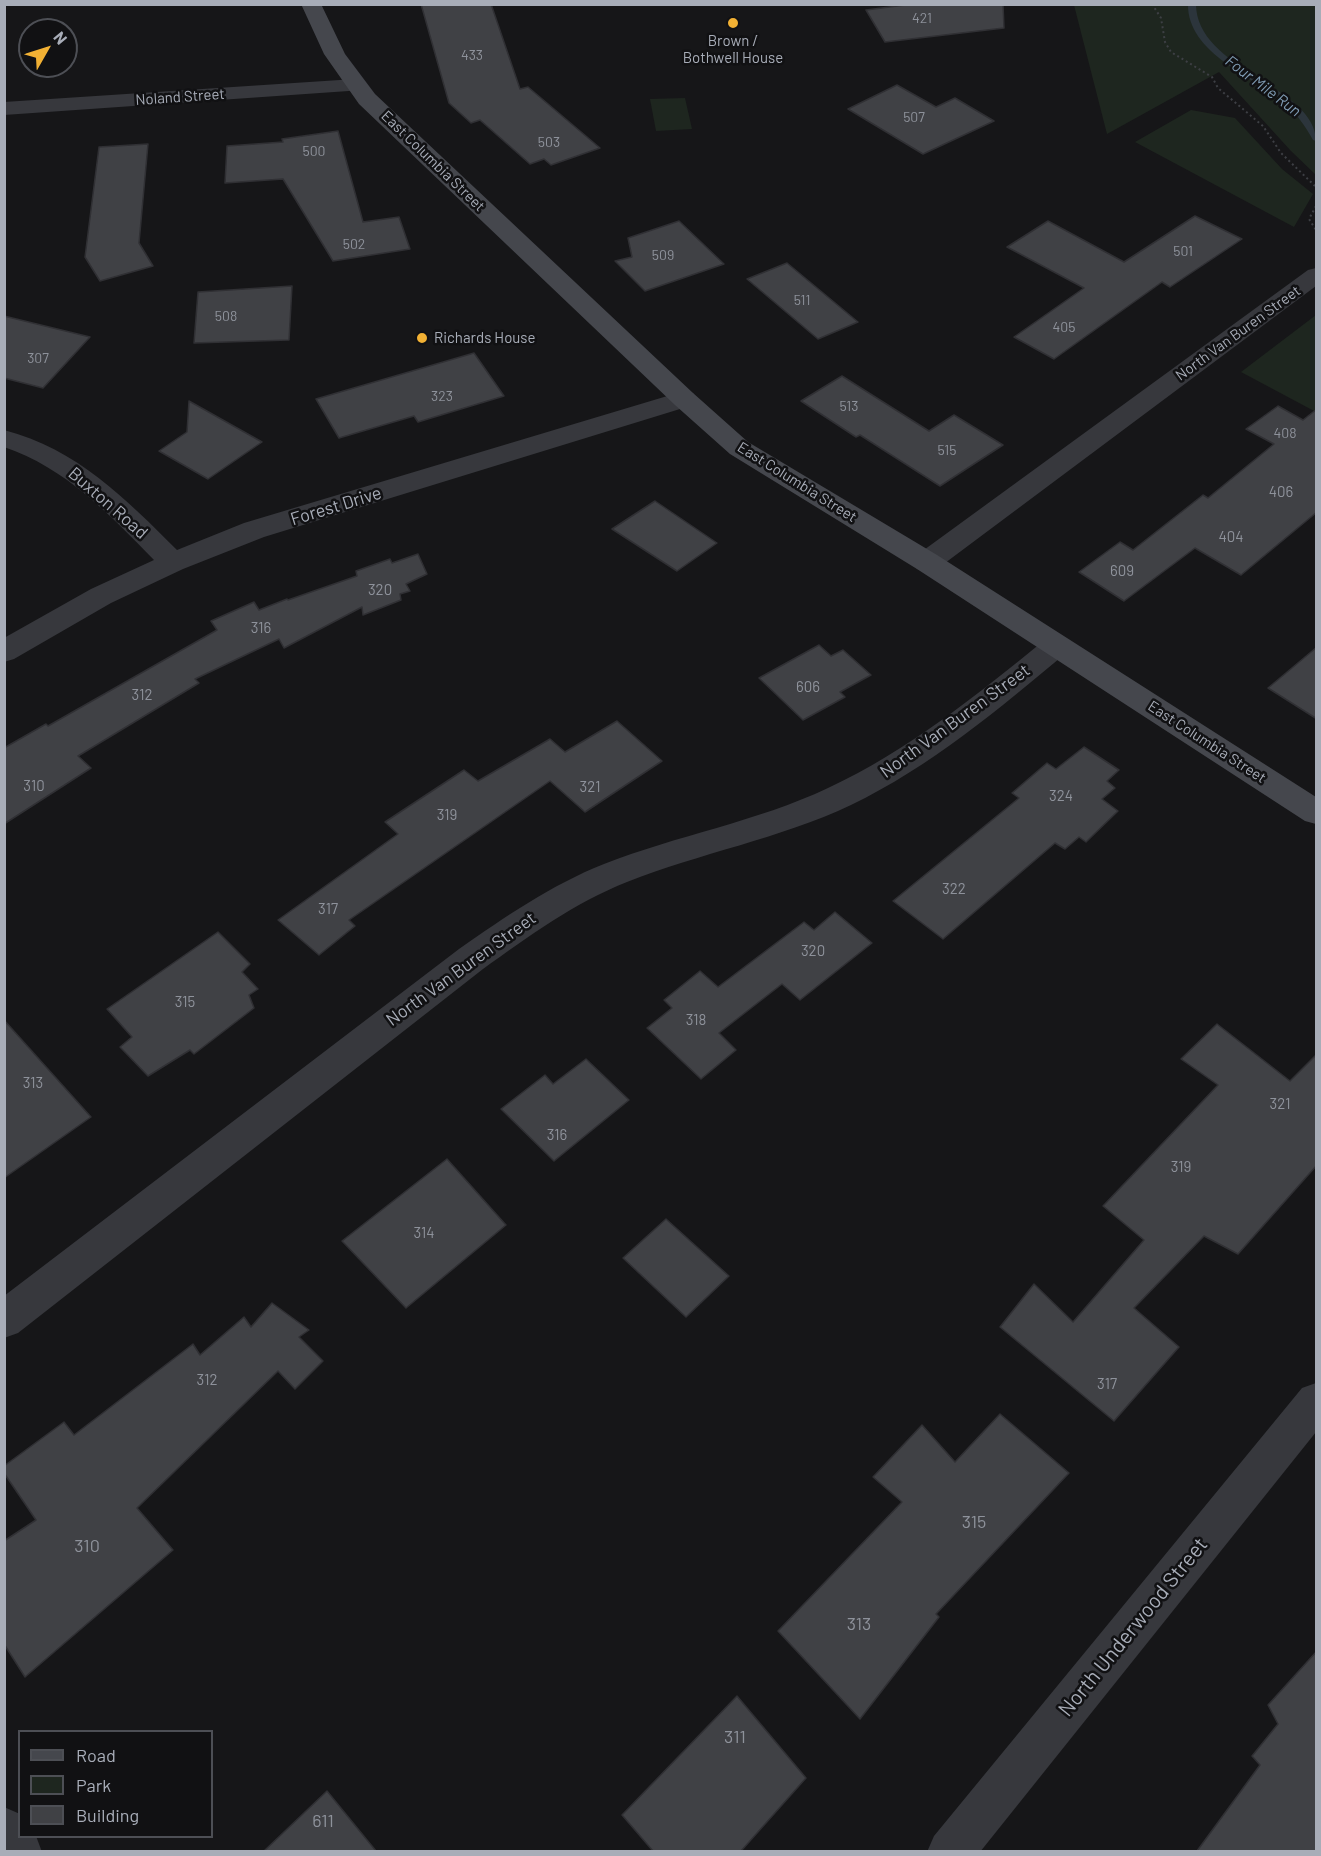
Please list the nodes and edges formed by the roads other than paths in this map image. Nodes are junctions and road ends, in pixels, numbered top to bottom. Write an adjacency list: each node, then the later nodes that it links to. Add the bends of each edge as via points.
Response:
1 (311, 4): 2 (street, East Columbia Street, via 328,44)
2 (355, 85): 3 (street, Noland Street); 5 (street, East Columbia Street)
3 (4, 109)
4 (1317, 275): 8 (street, North Van Buren Street)
5 (684, 399): 7 (street, Forest Drive, via 254,530); 8 (street, East Columbia Street, via 739,448)
6 (4, 438): 7 (street, Buxton Road, via 42,452 77,473)
7 (173, 561): 10 (street, Forest Drive, via 101,596)
8 (927, 562): 9 (street, East Columbia Street)
9 (1056, 646): 11 (street, East Columbia Street); 12 (street, North Van Buren Street, via 924,748 869,782 805,812 591,884 529,918)
10 (4, 652)
11 (1317, 812)
12 (4, 1320)
13 (1317, 1402): 16 (street, North Underwood Street)
14 (4, 1830): 15 (street)
15 (19, 1851)
16 (950, 1851)

